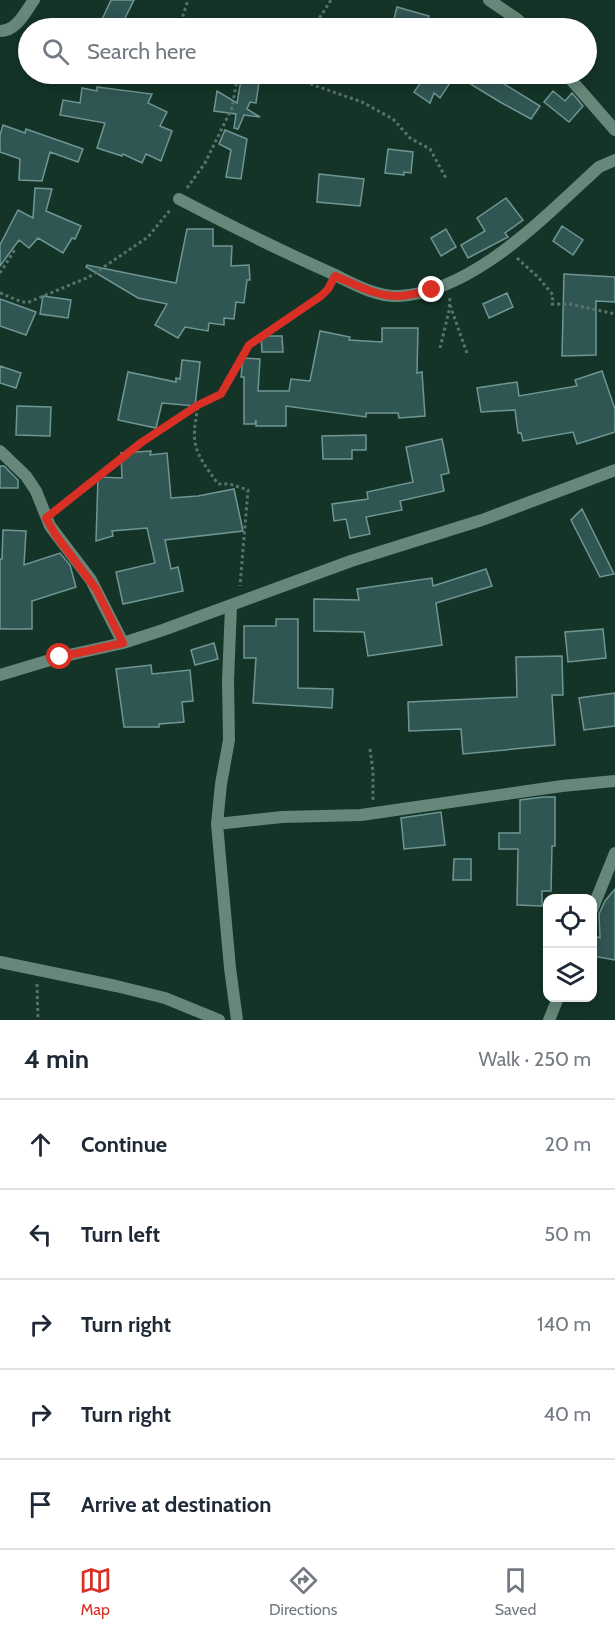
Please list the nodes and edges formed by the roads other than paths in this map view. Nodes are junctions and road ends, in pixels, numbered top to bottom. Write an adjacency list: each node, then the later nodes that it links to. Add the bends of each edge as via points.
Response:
1 (34, 0): 3 (street)
2 (489, 0): 4 (street)
3 (21, 18)
4 (516, 18)
5 (18, 23): 6 (street)
6 (0, 31)
7 (575, 84): 8 (street)
8 (615, 130)
9 (615, 160): 10 (street, via 599,167 505,250 451,282 399,296 369,291)
10 (179, 199)
11 (0, 451): 14 (street, via 36,491 55,534 96,589)
12 (615, 470): 13 (street)
13 (235, 604): 14 (street); 17 (street, via 228,681 229,740)
14 (123, 643): 15 (street)
15 (0, 675)
16 (615, 781): 17 (street, via 371,813)
17 (217, 824): 23 (street)
18 (615, 853): 19 (street)
19 (597, 898)
20 (0, 962): 22 (street, via 165,998)
21 (556, 1002): 24 (street)
22 (219, 1020)
23 (237, 1020)
24 (549, 1020)

